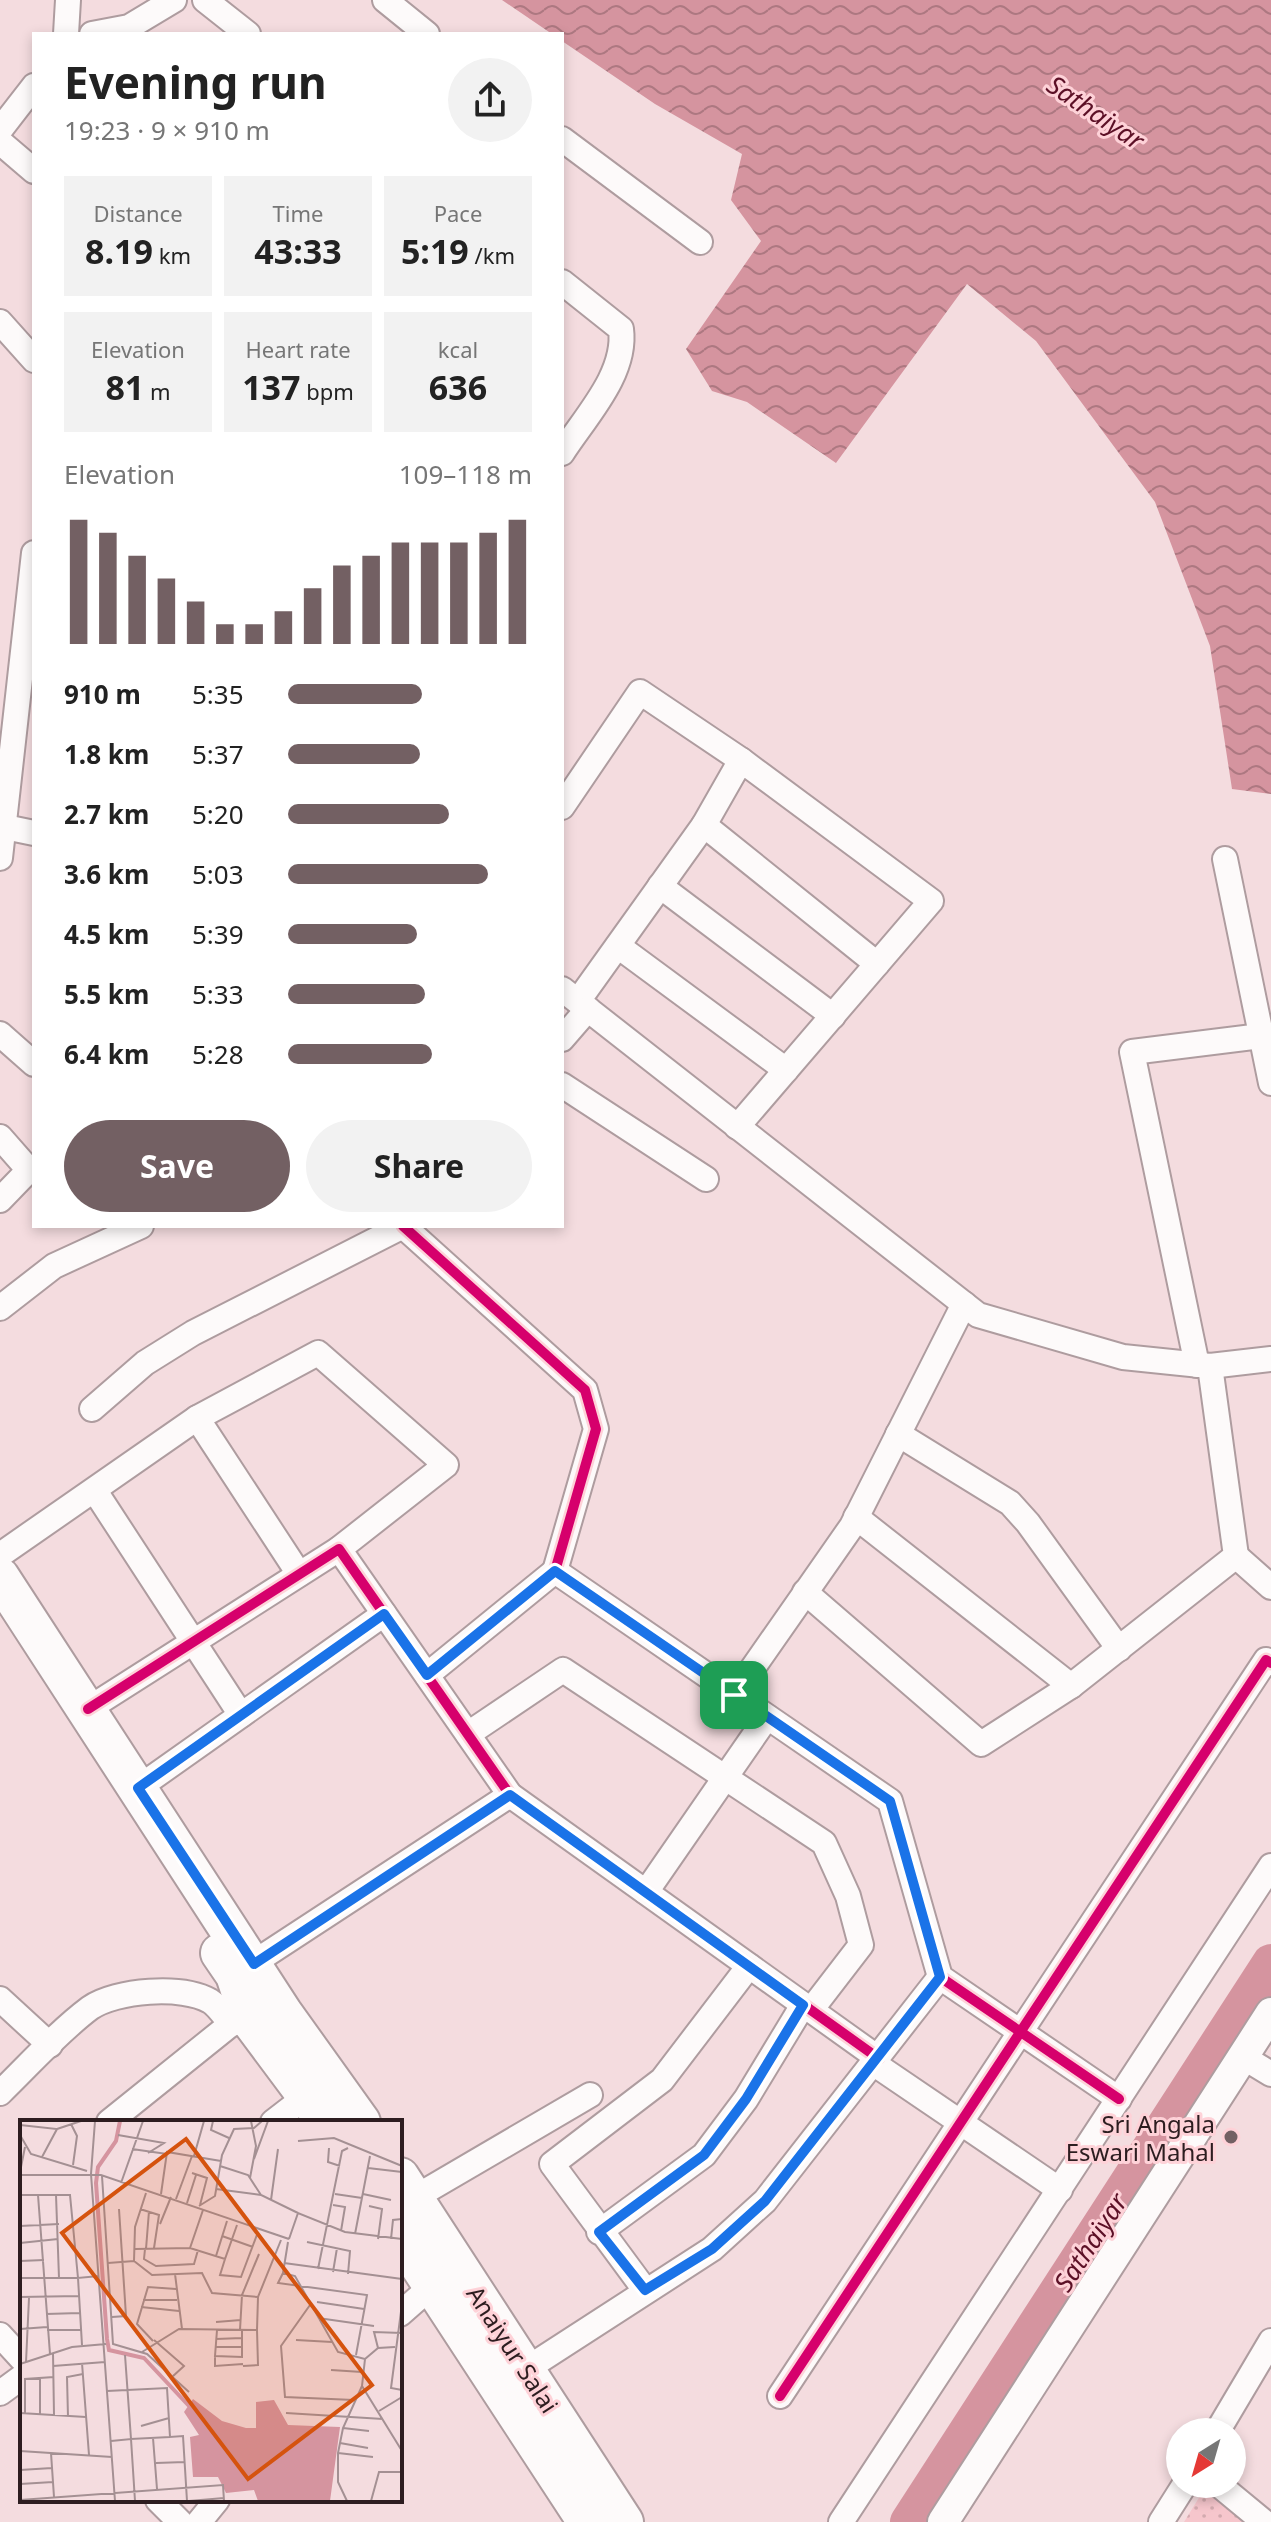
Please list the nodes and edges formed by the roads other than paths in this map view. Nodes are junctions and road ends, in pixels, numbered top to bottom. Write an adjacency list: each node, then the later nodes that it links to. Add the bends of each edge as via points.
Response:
1 (68, 0): 5 (street)
2 (174, 0): 6 (street, via 129,27)
3 (205, 0): 7 (street)
4 (385, 0): 8 (street)
5 (66, 32)
6 (103, 32)
7 (245, 32)
8 (425, 32)
9 (32, 89): 10 (street)
10 (0, 130)
11 (564, 140): 14 (street)
12 (0, 142): 13 (street)
13 (32, 169)
14 (700, 242)
15 (564, 284): 18 (street, via 621,329 623,347 618,366)
16 (0, 322): 17 (street)
17 (32, 358)
18 (564, 450)
19 (32, 564): 20 (street)
20 (8, 697): 24 (street)
21 (741, 760): 22 (street, via 640,692); 23 (street); 30 (street, via 931,901)
22 (564, 804)
23 (704, 825): 28 (street); 30 (street)
24 (5, 827): 25 (street); 26 (street)
25 (32, 833)
26 (0, 858)
27 (1225, 859): 35 (street)
28 (660, 886): 29 (street); 32 (street)
29 (618, 946): 31 (street); 37 (street)
30 (877, 964): 32 (street)
31 (576, 999): 33 (street); 40 (street)
32 (833, 1016): 37 (street)
33 (564, 1033)
34 (0, 1034): 36 (street)
35 (1261, 1036): 38 (street); 51 (street, via 1132,1052)
36 (32, 1062)
37 (786, 1070): 40 (street)
38 (1271, 1083)
39 (564, 1086): 43 (street)
40 (737, 1127): 48 (street)
41 (0, 1137): 42 (street)
42 (31, 1169): 44 (street)
43 (706, 1179)
44 (0, 1200)
45 (137, 1228): 49 (street, via 54,1266)
46 (399, 1228): 52 (street, via 193,1333 145,1363)
47 (405, 1228): 60 (street, via 585,1390 596,1429)
48 (964, 1304): 51 (street, via 978,1315 1123,1357); 54 (street)
49 (0, 1308)
50 (1271, 1359): 51 (street)
51 (1204, 1366): 59 (street)
52 (92, 1409)
53 (197, 1418): 55 (street); 57 (street, via 318,1353 446,1465); 61 (street)
54 (898, 1434): 56 (street); 68 (street, via 1010,1503)
55 (95, 1491): 58 (street); 67 (street)
56 (856, 1517): 64 (street); 71 (street)
57 (339, 1549): 61 (street); 65 (street)
58 (0, 1555)
59 (1236, 1556): 63 (street); 68 (street)
60 (555, 1571): 70 (street); 72 (street)
61 (299, 1574): 67 (street)
62 (0, 1577): 73 (main road)
63 (1271, 1587)
64 (805, 1592): 71 (street, via 981,1744); 72 (street)
65 (384, 1614): 70 (street); 74 (street)
66 (0, 1619): 83 (main road)
67 (194, 1643): 73 (street); 74 (street)
68 (1119, 1649): 71 (street)
69 (1269, 1658): 89 (street)
70 (427, 1675): 76 (street)
71 (1071, 1686)
72 (734, 1695): 75 (street)
73 (88, 1709): 78 (main road)
74 (241, 1715): 78 (street)
75 (767, 1717): 77 (street); 84 (street, via 890,1801)
76 (468, 1734): 77 (street, via 563,1670); 79 (street)
77 (726, 1778): 81 (street); 86 (street, via 824,1843 848,1896 861,1945)
78 (138, 1788): 83 (main road)
79 (510, 1795): 81 (street); 83 (street)
80 (1271, 1866): 96 (street)
81 (646, 1892): 82 (street)
82 (749, 1966): 86 (street); 103 (street, via 662,2080)
83 (245, 1970): 88 (main road); 100 (main road, via 283,2013)
84 (940, 1977): 89 (street); 92 (street)
85 (0, 1999): 90 (street)
86 (807, 2007): 92 (street); 106 (street, via 704,2155)
87 (1271, 2013): 91 (street)
88 (240, 2022): 90 (street, via 194,1995 151,1991 92,2007); 97 (main road); 98 (street)
89 (1019, 2031): 96 (street); 101 (street)
90 (50, 2045): 94 (street)
91 (1243, 2057): 93 (street); 127 (street)
92 (875, 2060): 101 (street); 109 (street, via 765,2201 712,2249)
93 (1271, 2074)
94 (0, 2093)
95 (590, 2095): 102 (street)
96 (1119, 2099): 104 (street)
97 (317, 2109): 99 (street)
98 (112, 2120)
99 (280, 2120)
100 (360, 2120)
101 (959, 2122): 104 (street); 117 (street)
102 (532, 2132): 103 (street); 105 (street)
103 (552, 2164): 106 (street)
104 (1060, 2190): 126 (street)
105 (405, 2193): 114 (main road, Anaiyur Salai)
106 (599, 2232): 109 (street)
107 (402, 2239): 108 (main road, Anaiyur Salai)
108 (433, 2285): 110 (street); 124 (main road, Anaiyur Salai)
109 (645, 2290): 114 (street)
110 (402, 2312)
111 (0, 2335): 113 (street)
112 (1271, 2341): 118 (street)
113 (20, 2357)
114 (528, 2368): 125 (main road, Anaiyur Salai)
115 (20, 2378): 116 (street)
116 (0, 2393)
117 (780, 2396)
118 (1225, 2418)
119 (1176, 2498): 128 (street)
120 (1235, 2498): 129 (street)
121 (162, 2502): 123 (street)
122 (215, 2502): 123 (street)
123 (196, 2521)
124 (587, 2522)
125 (624, 2522)
126 (841, 2522)
127 (943, 2522)
128 (1161, 2522)
129 (1264, 2522)

